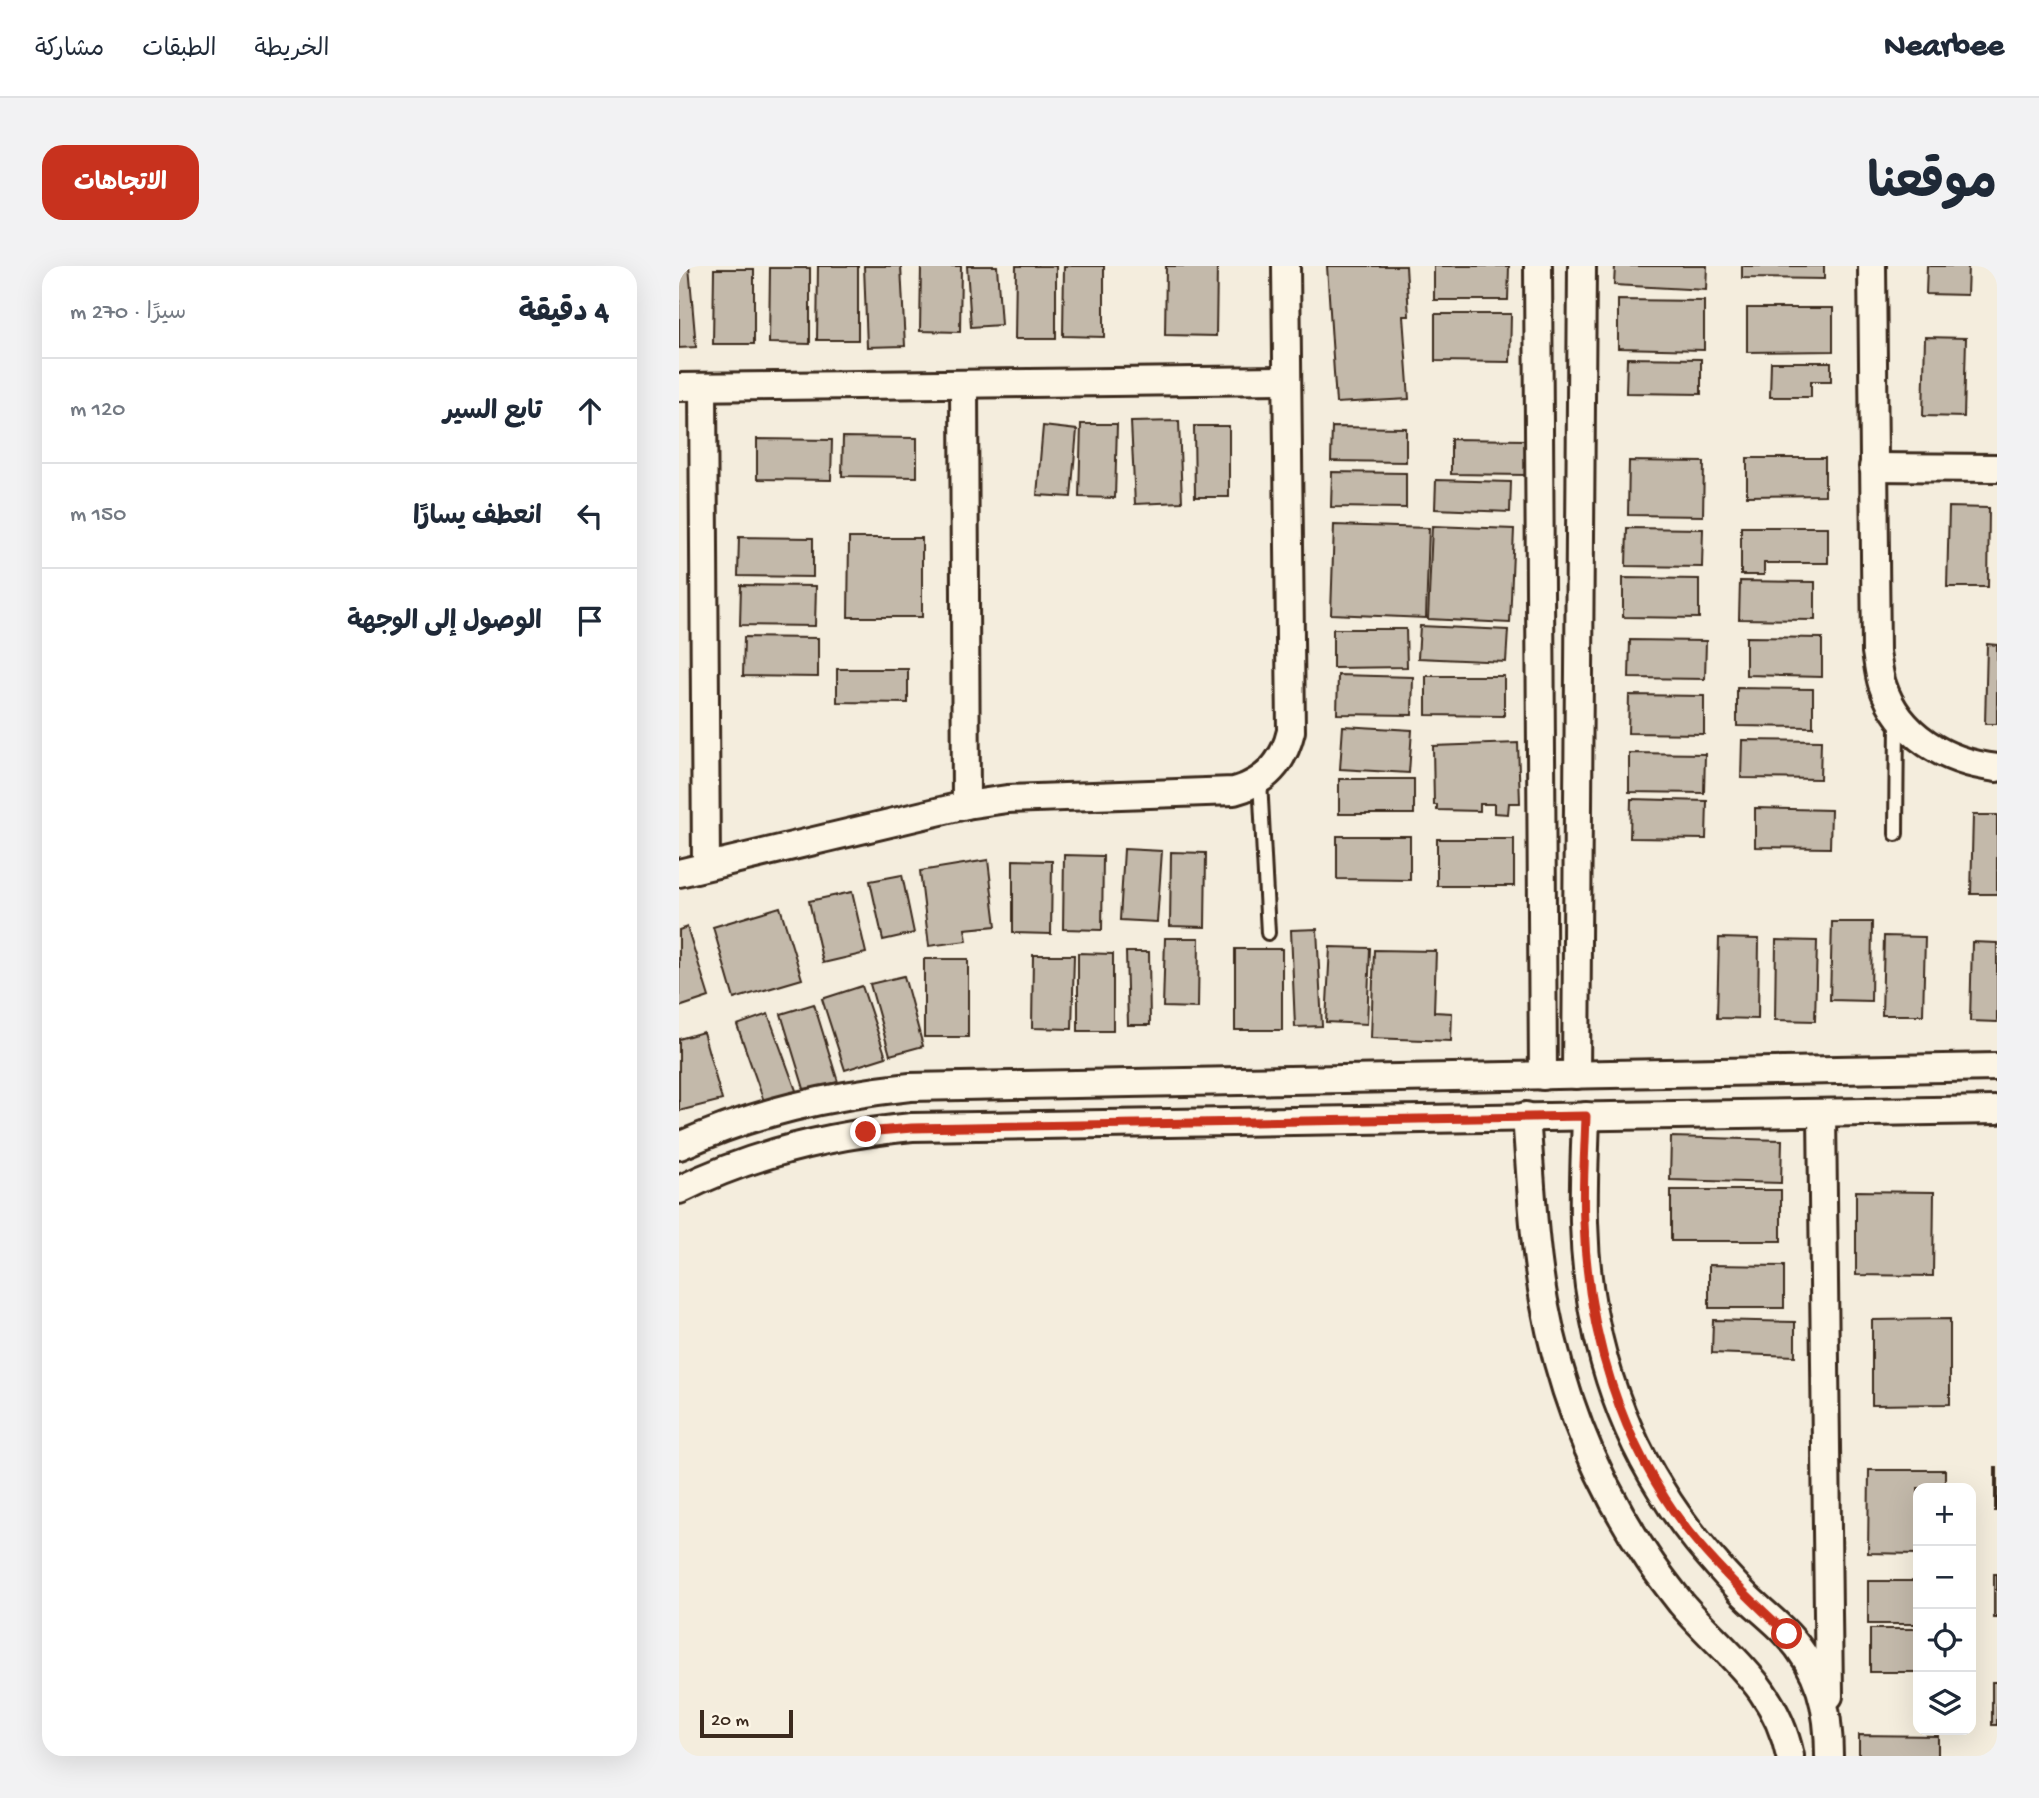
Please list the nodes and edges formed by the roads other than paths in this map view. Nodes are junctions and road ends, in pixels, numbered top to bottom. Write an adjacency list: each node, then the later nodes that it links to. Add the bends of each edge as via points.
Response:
1 (1286, 266): 5 (street)
2 (1538, 266): 20 (street)
3 (1582, 266): 19 (street)
4 (1872, 266): 8 (street)
5 (1287, 380): 6 (street); 12 (street, via 1291,731 1281,759)
6 (964, 384): 7 (street); 13 (street)
7 (691, 387): 15 (street)
8 (1873, 467): 9 (street); 10 (street, via 1875,652 1882,685)
9 (1997, 468)
10 (1897, 714): 11 (street, via 1919,739 1947,757); 14 (lane)
11 (1997, 768)
12 (1260, 780): 13 (street, via 1234,791 1007,799); 17 (lane)
13 (966, 805): 15 (street)
14 (1896, 834)
15 (706, 865): 16 (street)
16 (679, 873)
17 (1268, 933)
18 (1997, 1067): 19 (street)
19 (1576, 1075): 20 (street)
20 (1543, 1076): 25 (street, via 910,1087 763,1113)
21 (1997, 1110): 22 (street)
22 (1822, 1114): 24 (street); 27 (street)
23 (1526, 1116): 24 (street); 26 (street, via 901,1128 774,1152); 28 (street, via 1543,1299 1577,1423 1636,1539 1682,1603 1760,1686 1779,1719)
24 (1586, 1116): 27 (street, via 1588,1276 1618,1404 1643,1458 1687,1529 1801,1651)
25 (679, 1146)
26 (679, 1190)
27 (1829, 1722): 29 (street)
28 (1790, 1756)
29 (1829, 1756)

